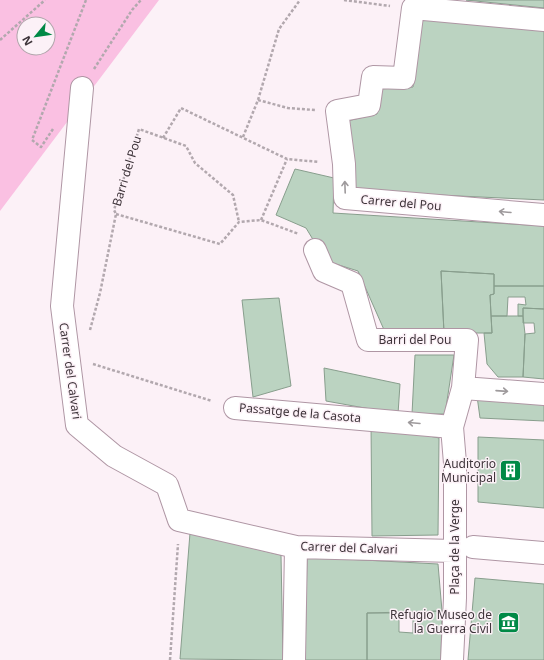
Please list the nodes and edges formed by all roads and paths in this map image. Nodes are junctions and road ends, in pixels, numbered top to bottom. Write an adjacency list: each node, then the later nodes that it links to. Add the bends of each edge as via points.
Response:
1 (45, 0): 8 (path)
2 (141, 0): 9 (path)
3 (300, 0): 10 (path, via 279,29)
4 (344, 0): 5 (path)
5 (358, 1): 6 (path)
6 (413, 8): 7 (street); 11 (street, via 404,78 373,77 369,105)
7 (544, 20)
8 (0, 40)
9 (82, 88): 28 (street, Carrer del Calvari, via 62,306 77,425 114,456 167,485)
10 (258, 100): 11 (path, via 288,108); 12 (path)
11 (337, 111): 15 (street, Carrer del Pou)
12 (243, 137): 13 (path, via 181,108); 14 (path)
13 (163, 138): 16 (path, Barri del Pou, via 140,129 114,210); 19 (path, Barri del Pou, via 186,146 195,163 233,195)
14 (287, 159): 15 (path); 18 (path)
15 (344, 164): 17 (street, Carrer del Pou, one-way to 15, via 345,198)
16 (116, 214): 19 (path, Barri del Pou, via 220,244); 21 (path, Barri del Pou)
17 (544, 215)
18 (261, 220): 19 (path); 20 (path, via 300,235)
19 (239, 222)
20 (315, 250): 22 (street, Barri del Pou, via 324,271 352,283 368,340)
21 (90, 331)
22 (468, 340): 24 (street, Plaça de la Verge)
23 (89, 363): 26 (path, Passatge de la Casota)
24 (463, 388): 25 (street, one-way to 25); 27 (street, Plaça de la Verge)
25 (544, 394)
26 (235, 408): 27 (street, Passatge de la Casota, one-way to 26)
27 (452, 427): 30 (street, Plaça de la Verge)
28 (180, 520): 29 (street, Carrer del Calvari); 32 (path)
29 (296, 547): 30 (street, Carrer del Calvari); 33 (street)
30 (463, 549): 31 (street, Carrer del Calvari); 34 (street, Plaça de la Verge, via 455,598)
31 (544, 553)
32 (170, 660)
33 (294, 660)
34 (452, 660)

